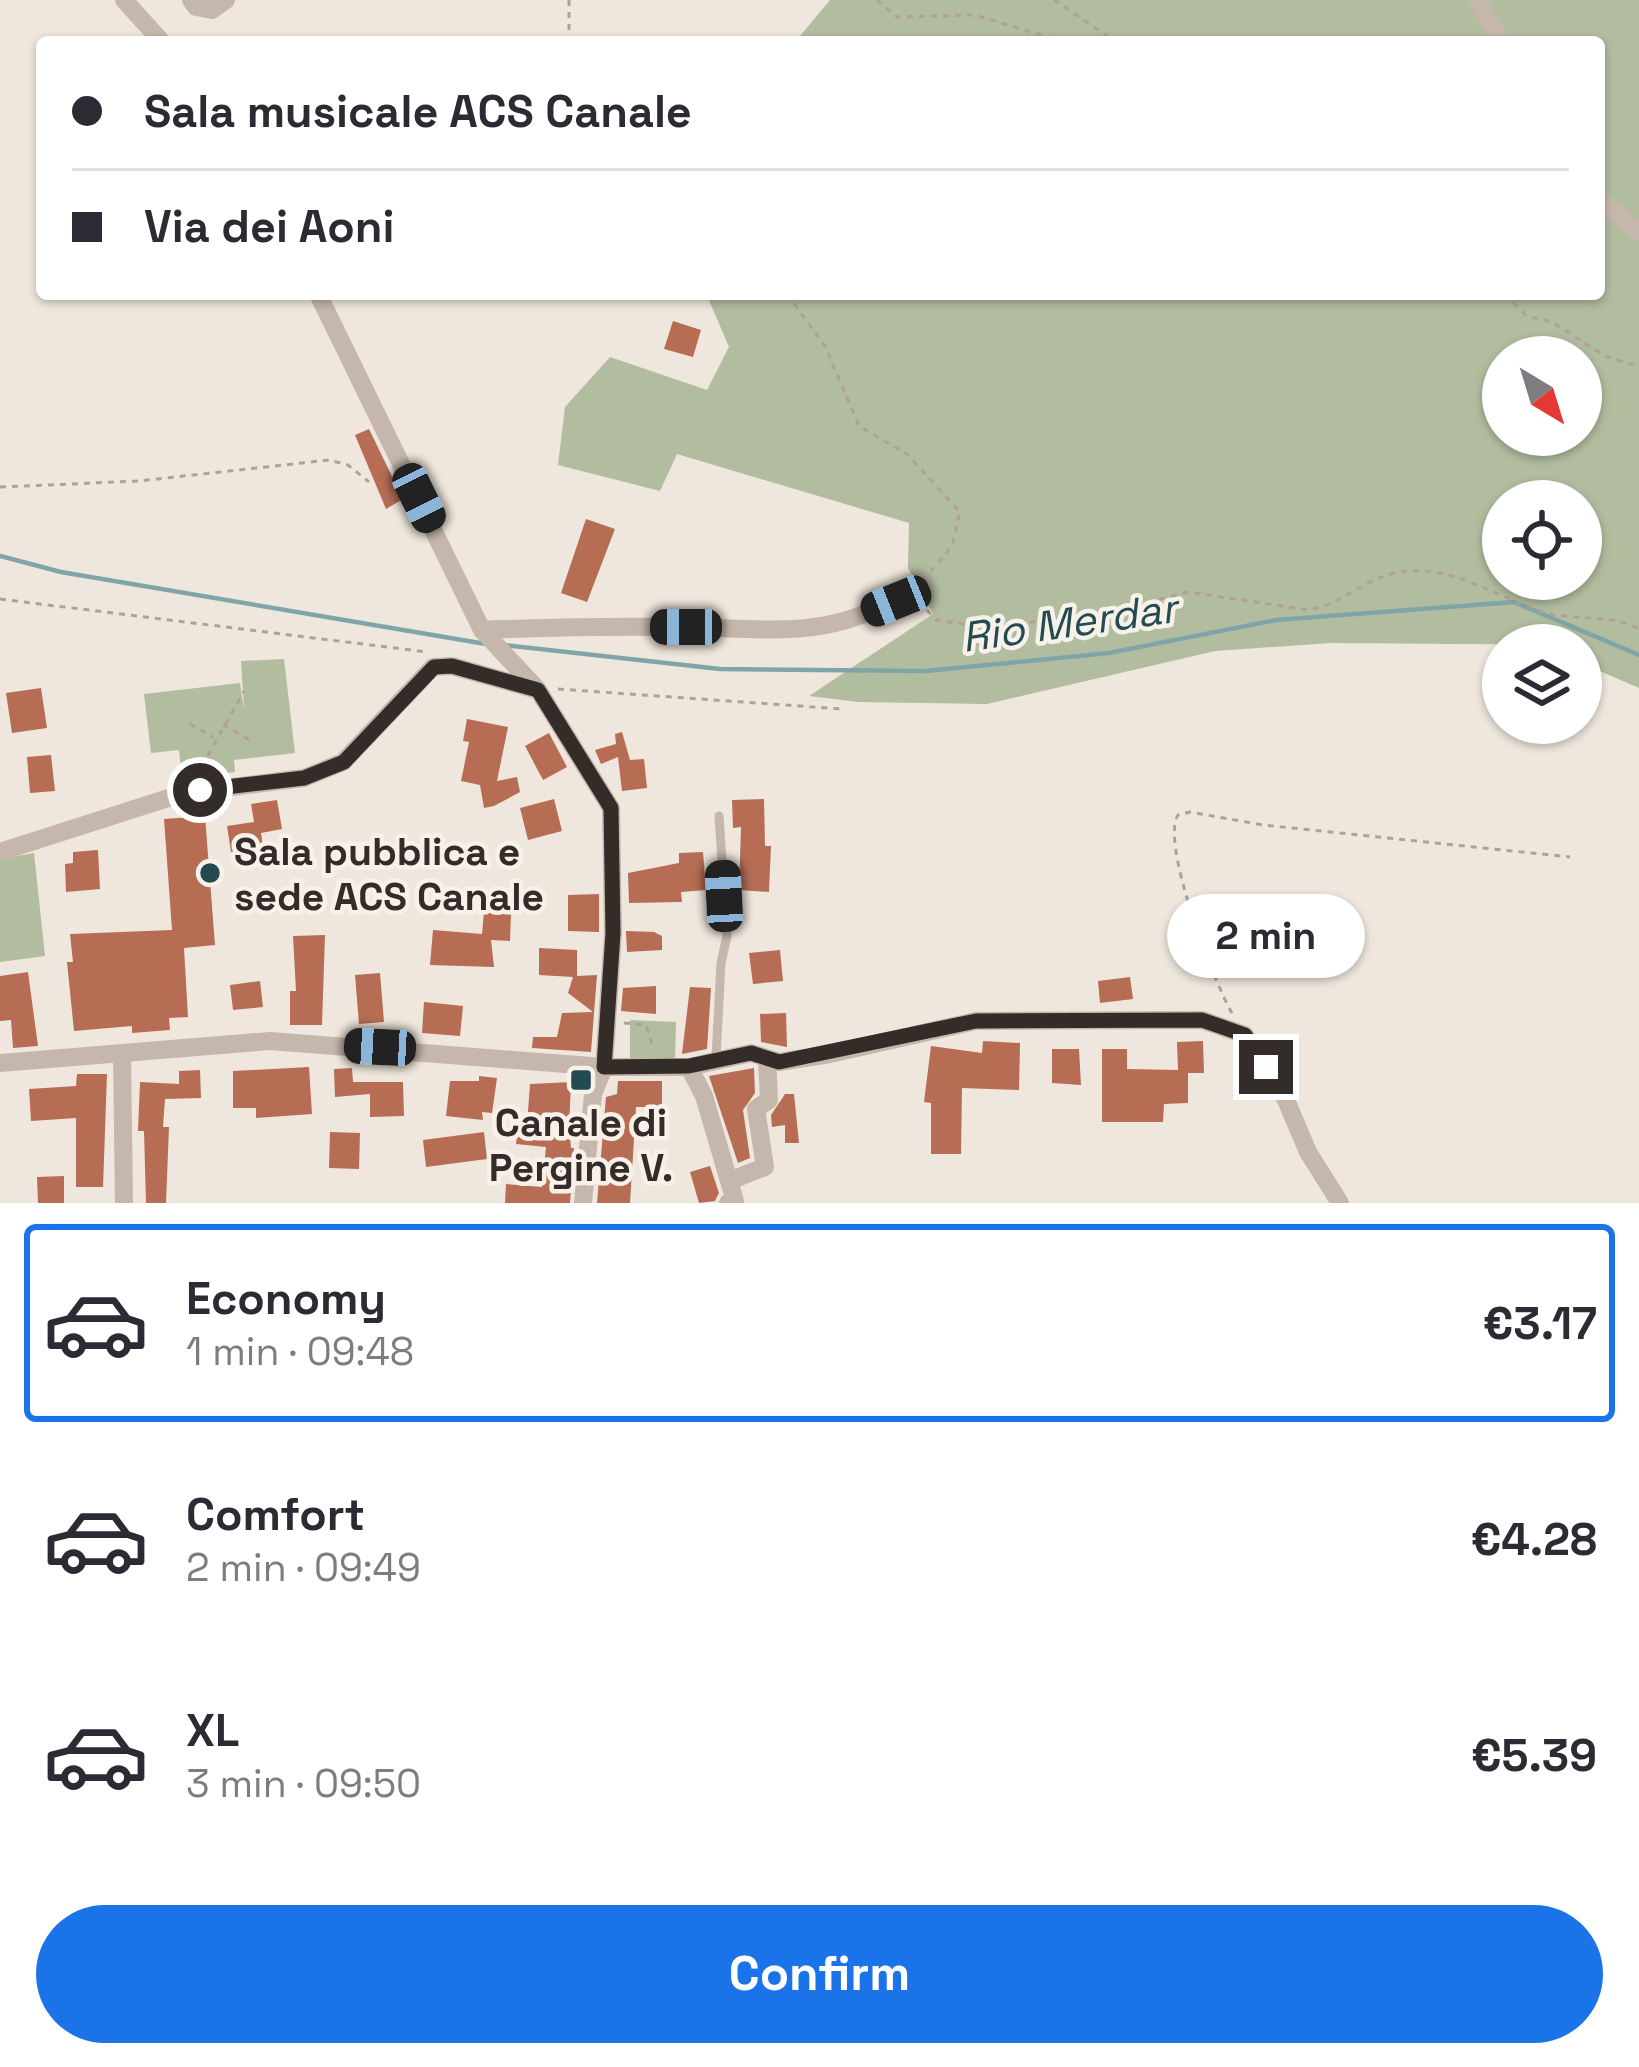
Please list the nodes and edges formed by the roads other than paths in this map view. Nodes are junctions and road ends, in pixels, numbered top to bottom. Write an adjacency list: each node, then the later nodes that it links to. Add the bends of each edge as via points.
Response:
1 (124, 0): 5 (street)
2 (191, 0): 3 (street, via 212,10)
3 (226, 0)
4 (1477, 0): 6 (street)
5 (157, 36)
6 (1498, 36)
7 (1605, 205): 8 (street)
8 (1639, 232)
9 (321, 300): 11 (street)
10 (916, 586): 11 (street, via 839,624 794,632 686,627)
11 (492, 642): 12 (street)
12 (538, 690): 14 (street, via 434,667 344,762 304,778 200,790); 20 (street, via 611,808)
13 (719, 816): 16 (lane, via 727,936)
14 (0, 852)
15 (122, 1053): 18 (street); 20 (street, via 270,1041); 22 (street)
16 (716, 1058): 17 (street); 19 (street)
17 (767, 1058): 21 (street, via 769,1100 756,1109 765,1167); 25 (street, via 830,1054 976,1021 1202,1020 1245,1035)
18 (0, 1063)
19 (689, 1066): 20 (street); 21 (street)
20 (604, 1067): 23 (street, via 593,1094)
21 (730, 1181): 24 (street, via 735,1201)
22 (124, 1203)
23 (583, 1203)
24 (728, 1203)
25 (1340, 1203)

